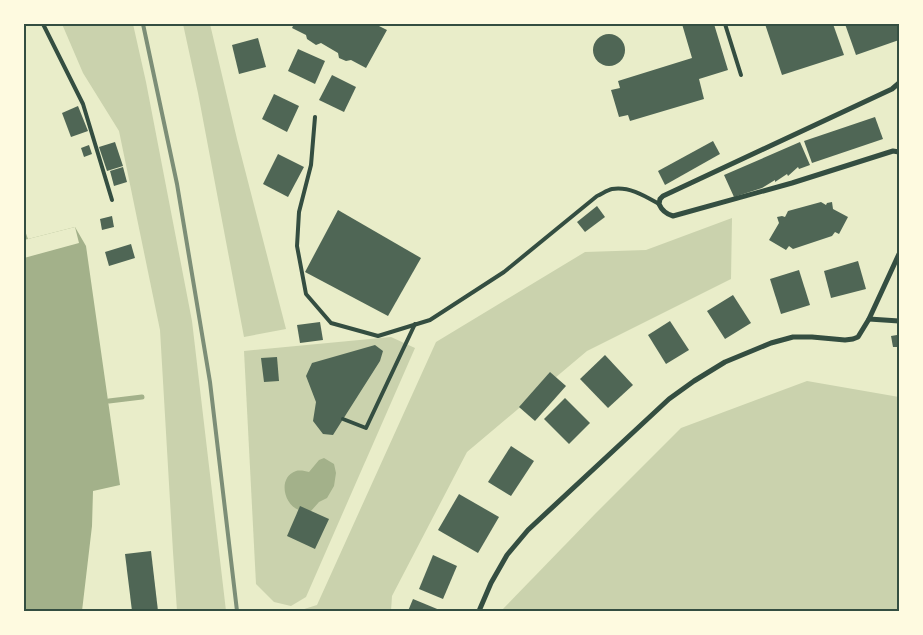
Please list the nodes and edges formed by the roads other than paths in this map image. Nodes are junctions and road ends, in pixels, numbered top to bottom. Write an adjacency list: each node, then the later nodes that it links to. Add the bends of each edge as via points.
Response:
1 (44, 24): 7 (lane, via 82,104)
2 (725, 24): 3 (lane)
3 (741, 75)
4 (899, 83): 8 (street, via 663,196)
5 (315, 116): 12 (lane, via 311,166 298,212 297,246 306,294 331,323 378,336)
6 (899, 152): 8 (street, via 674,216)
7 (112, 200)
8 (659, 204): 12 (lane, via 628,190 604,192 504,272 430,320)
9 (899, 254): 10 (street)
10 (868, 319): 11 (street); 14 (street, via 861,333 853,339 792,337 725,362 694,381 528,530 507,555)
11 (899, 321)
12 (415, 324): 13 (lane, via 366,428)
13 (343, 419)
14 (479, 611)

